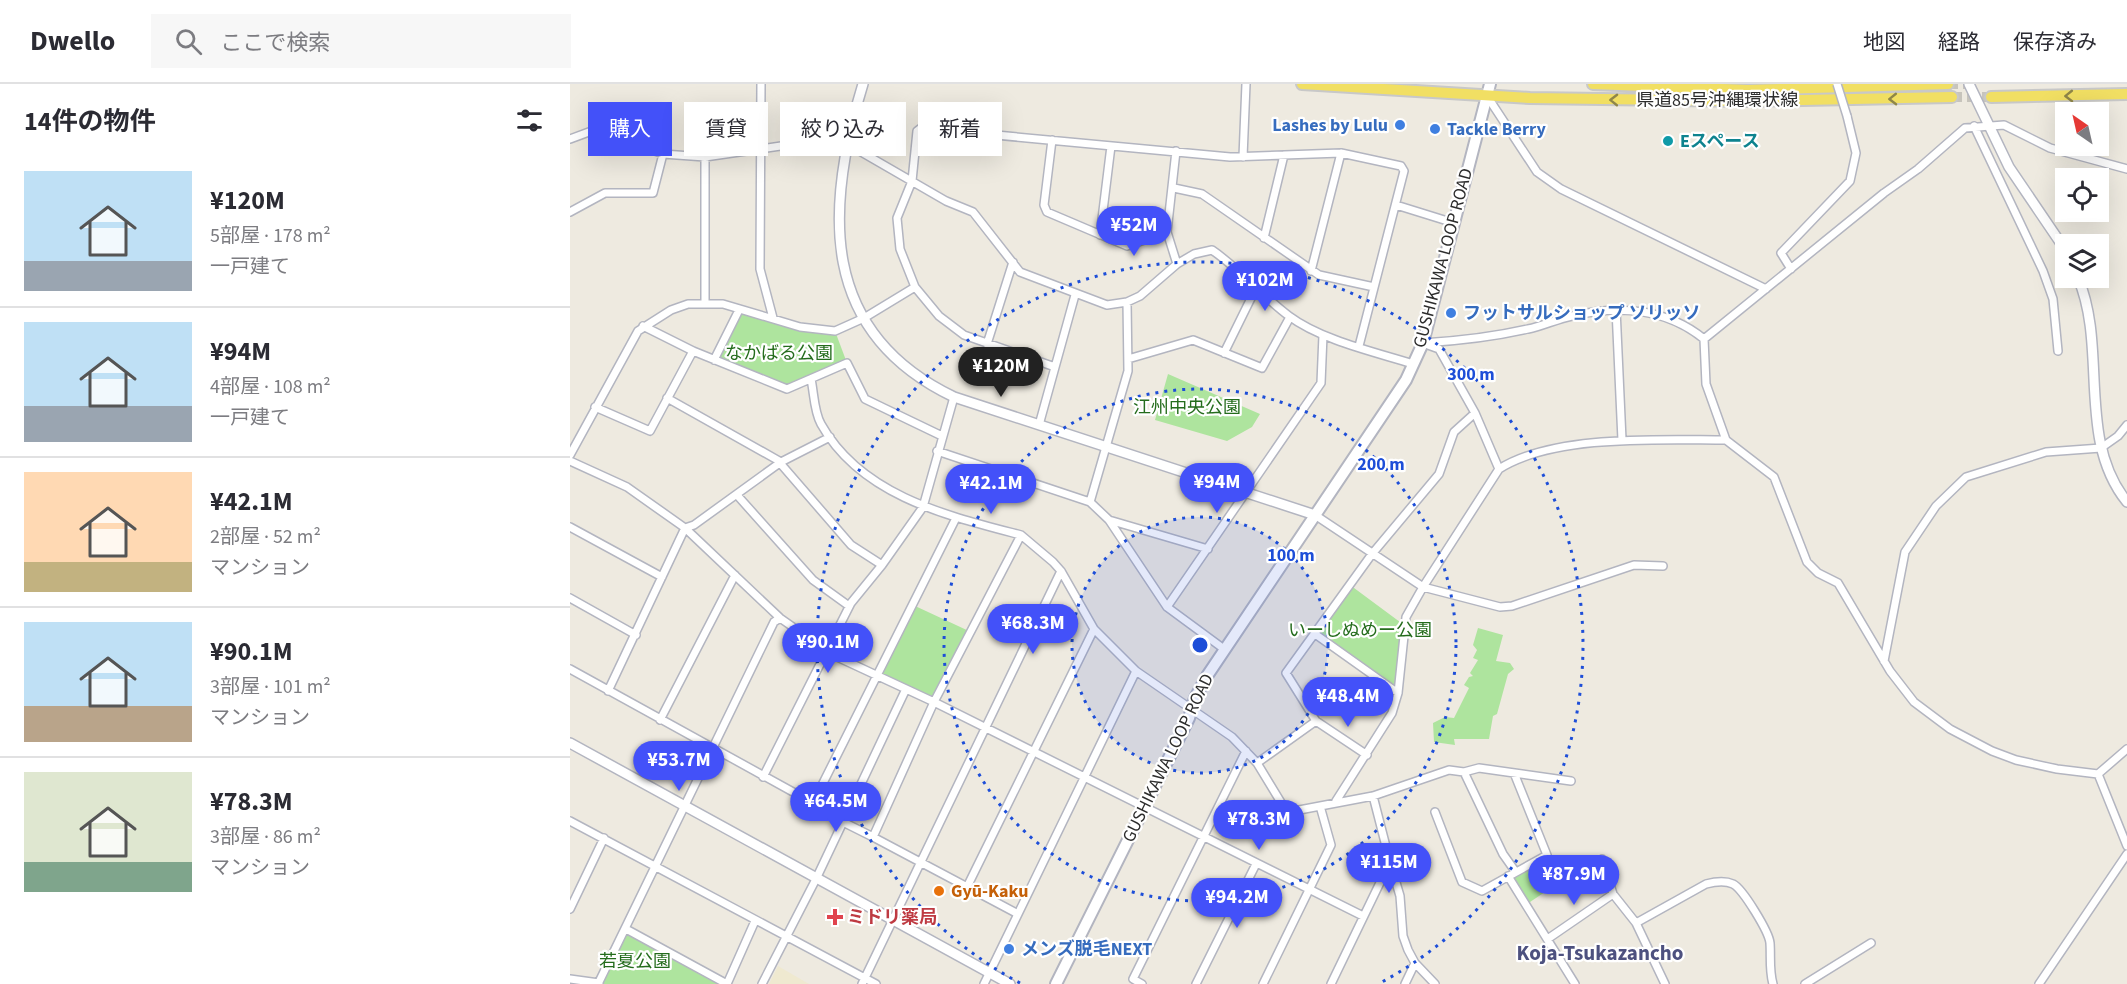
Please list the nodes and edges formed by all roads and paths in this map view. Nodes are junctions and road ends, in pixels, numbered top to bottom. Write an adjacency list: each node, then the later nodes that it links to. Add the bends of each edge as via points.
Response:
1 (761, 84): 14 (street)
2 (862, 84): 15 (street)
3 (1246, 84): 32 (street)
4 (1302, 84): 11 (main road, 県道85号沖縄環状線)
5 (1490, 84): 11 (main road, GUSHIKAWA LOOP ROAD)
6 (1593, 84): 8 (main road, 県道85号沖縄環状線, via 1748,90)
7 (1837, 84): 45 (street, bridge, via 1856,153 1850,181 1781,254)
8 (1948, 84)
9 (1969, 84): 16 (street)
10 (2127, 94): 12 (main road, one-way to 12)
11 (1487, 96): 13 (main road, 県道85号沖縄環状線, one-way to 11, via 1747,101); 38 (main road, GUSHIKAWA LOOP ROAD); 51 (street, via 1537,172 1561,189)
12 (1990, 97)
13 (1952, 98)
14 (760, 102)
15 (858, 102)
16 (1987, 125): 17 (street); 33 (street, via 2004,125 2050,148); 41 (street, via 2009,167)
17 (1974, 126): 45 (street, via 1965,128); 67 (street, via 2043,271 2053,299)
18 (588, 132): 19 (street)
19 (570, 139)
20 (1052, 140): 21 (street); 34 (street, via 921,128 917,131); 40 (street, via 1044,206 1047,212)
21 (1111, 146): 22 (street); 40 (street)
22 (1176, 151): 32 (street); 35 (street)
23 (1341, 153): 25 (street); 36 (street, via 1401,166 1404,171); 46 (street)
24 (672, 154): 31 (street)
25 (1284, 155): 32 (street); 42 (street)
26 (662, 156): 37 (street, via 653,194 605,193)
27 (714, 156): 31 (street)
28 (759, 156): 58 (street, via 760,269)
29 (846, 156): 59 (street, via 839,191 839,248 848,284)
30 (865, 156): 34 (street)
31 (705, 157): 53 (street)
32 (1243, 157)
33 (2127, 169)
34 (912, 181): 43 (street, via 973,212); 47 (street, via 897,218 900,249)
35 (1174, 188): 39 (street); 42 (street, via 1202,194)
36 (1396, 205): 38 (street); 48 (street)
37 (570, 212)
38 (1454, 223): 63 (main road, GUSHIKAWA LOOP ROAD)
39 (1167, 232): 40 (street, via 1127,246); 44 (street)
40 (1100, 235)
41 (2055, 235)
42 (1264, 238): 46 (street)
43 (1013, 262): 52 (street, via 1020,272); 64 (street)
44 (1177, 264): 49 (street, via 1212,250); 54 (street, via 1140,296)
45 (1791, 269): 51 (street)
46 (1311, 271): 48 (street)
47 (915, 286): 59 (street); 64 (street, via 951,326)
48 (1374, 287): 65 (street)
49 (1256, 288): 57 (street); 68 (street)
50 (2081, 288): 85 (street)
51 (1766, 289): 62 (street)
52 (1075, 295): 54 (street, via 1107,305); 72 (street)
53 (705, 302): 55 (street); 60 (street, via 671,310)
54 (1127, 302): 69 (street)
55 (739, 309): 58 (street); 70 (street)
56 (1616, 309): 62 (street, via 1657,315 1693,329); 63 (street, via 1572,316 1529,329); 82 (street)
57 (1290, 317): 61 (street); 68 (street, via 1262,368)
58 (773, 318): 59 (street, via 800,327 835,331)
59 (864, 318): 74 (street, via 900,362)
60 (643, 326): 66 (street); 76 (street)
61 (1323, 335): 65 (street); 91 (street, via 1321,383)
62 (1704, 339): 83 (street, via 1706,384)
63 (1423, 343): 71 (main road, GUSHIKAWA LOOP ROAD); 77 (street, via 1439,349)
64 (987, 344): 72 (street)
65 (1359, 346): 71 (street)
66 (693, 351): 70 (street); 75 (street)
67 (2058, 351)
68 (1224, 353): 69 (street, via 1192,340)
69 (1128, 359): 84 (street, via 1128,371)
70 (714, 360): 73 (street, via 788,389)
71 (1413, 364): 96 (main road, GUSHIKAWA LOOP ROAD)
72 (1055, 367): 78 (street)
73 (811, 379): 80 (street, via 820,423); 81 (street, via 847,363 865,399)
74 (954, 397): 78 (street); 81 (street)
75 (667, 399): 76 (street, via 650,431); 89 (street)
76 (595, 407): 87 (street)
77 (1475, 413): 90 (street); 103 (street, via 1454,432 1439,474)
78 (1039, 425): 84 (street)
79 (2127, 425): 85 (street)
80 (830, 436): 89 (street); 95 (street, via 841,451 879,484)
81 (942, 436): 86 (street)
82 (1622, 440): 83 (street); 90 (street, via 1536,452)
83 (1726, 440): 119 (street, via 1774,477 1807,562 1838,583)
84 (1104, 446): 91 (street); 93 (street)
85 (2101, 448): 94 (street, via 2112,478); 119 (street, via 2046,452 1966,477 1936,506 1905,552)
86 (937, 451): 93 (street); 95 (street)
87 (570, 455)
88 (570, 461): 100 (street, via 627,487)
89 (780, 463): 92 (street); 104 (street, via 851,545)
90 (1500, 470): 109 (street)
91 (1247, 494): 96 (street); 102 (street)
92 (737, 495): 100 (street); 111 (street, via 813,580)
93 (1090, 502): 98 (street)
94 (2127, 502)
95 (923, 507): 97 (street); 104 (street)
96 (1315, 515): 103 (street); 117 (main road, GUSHIKAWA LOOP ROAD)
97 (956, 518): 101 (street); 122 (street)
98 (1109, 520): 102 (street); 112 (street)
99 (570, 527): 108 (street)
100 (685, 528): 107 (street); 108 (street)
101 (1021, 536): 106 (street); 126 (street)
102 (1208, 549): 112 (street)
103 (1372, 554): 109 (street); 115 (street)
104 (882, 565): 111 (street)
105 (1663, 566): 109 (street, via 1634,565 1512,606 1500,607)
106 (1061, 571): 114 (street); 130 (street)
107 (735, 575): 113 (street); 128 (street)
108 (663, 578): 116 (street)
109 (1423, 587): 125 (street, via 1404,625)
110 (570, 598): 116 (street)
111 (849, 606): 118 (street)
112 (1167, 607): 117 (street)
113 (780, 618): 118 (street); 133 (street, via 774,622)
114 (1094, 629): 121 (street); 135 (street)
115 (1314, 634): 125 (street); 129 (street, via 1286,673)
116 (636, 635): 124 (street)
117 (1224, 649): 127 (main road, GUSHIKAWA LOOP ROAD)
118 (825, 650): 122 (street); 141 (street)
119 (1884, 661): 140 (street, via 1906,694 1950,729 2016,760)
120 (570, 669): 124 (street)
121 (1136, 671): 127 (street); 142 (street)
122 (878, 675): 123 (street); 146 (street)
123 (906, 689): 126 (street); 152 (street)
124 (608, 691): 128 (street)
125 (1398, 693): 136 (street, via 1392,713)
126 (934, 702): 130 (street); 153 (street)
127 (1191, 709): 134 (street); 149 (main road, GUSHIKAWA LOOP ROAD)
128 (660, 720): 133 (street)
129 (1316, 721): 136 (street); 137 (street)
130 (984, 728): 135 (street); 160 (street)
131 (570, 743): 148 (street)
132 (2127, 749): 140 (street)
133 (713, 750): 141 (street); 148 (street)
134 (1246, 751): 137 (street); 154 (street)
135 (1032, 752): 142 (street); 165 (street)
136 (1367, 754): 145 (street)
137 (1257, 763): 147 (street, via 1285,808 1294,811)
138 (1464, 772): 139 (street, via 1479,768); 144 (street, via 1449,770); 163 (street)
139 (1514, 773): 143 (street); 163 (street, via 1547,855)
140 (2098, 774): 156 (street)
141 (763, 777): 146 (street)
142 (1083, 778): 149 (street); 169 (street)
143 (1571, 781)
144 (1373, 796): 145 (street); 159 (street)
145 (1336, 801): 147 (street)
146 (813, 803): 152 (street)
147 (1320, 806): 166 (street, via 1331,845)
148 (685, 807): 162 (street); 164 (street)
149 (1143, 808): 154 (street); 188 (main road, GUSHIKAWA LOOP ROAD)
150 (1435, 812): 163 (street, via 1462,882 1482,891)
151 (570, 821): 155 (street)
152 (841, 822): 153 (street); 164 (street)
153 (873, 837): 160 (street)
154 (1202, 837): 161 (street); 182 (street)
155 (604, 838): 162 (street); 168 (street)
156 (2127, 846)
157 (2127, 854): 199 (street)
158 (1602, 859): 167 (street)
159 (1390, 862): 170 (street); 178 (street, via 1400,896 1403,936)
160 (922, 863): 165 (street); 171 (street)
161 (1256, 864): 166 (street); 190 (street)
162 (655, 865): 172 (street); 174 (street)
163 (1511, 873): 176 (street)
164 (816, 879): 171 (street); 175 (street)
165 (967, 887): 169 (street)
166 (1310, 889): 170 (street); 191 (street)
167 (1613, 894): 173 (street); 176 (street)
168 (570, 909)
169 (1018, 914): 179 (street)
170 (1363, 916): 192 (street)
171 (893, 920): 179 (street); 181 (street)
172 (755, 921): 174 (street, via 727,984); 175 (street)
173 (1636, 923): 196 (street); 197 (street, via 1706,884 1733,884 1742,891 1770,940)
174 (626, 929): 183 (street)
175 (786, 936): 181 (street); 184 (street)
176 (1549, 938): 195 (street)
177 (1871, 943): 198 (street)
178 (1415, 963): 193 (street); 194 (street)
179 (989, 973): 186 (street); 187 (street)
180 (570, 979): 183 (street)
181 (864, 981): 185 (street)
182 (1131, 981): 189 (street)
183 (598, 983)
184 (762, 984)
185 (876, 984)
186 (984, 984)
187 (1010, 984)
188 (1056, 984)
189 (1142, 984)
190 (1196, 984)
191 (1263, 984)
192 (1331, 984)
193 (1405, 984)
194 (1435, 984)
195 (1575, 984)
196 (1665, 984)
197 (1773, 984)
198 (1805, 984)
199 (2039, 984)

